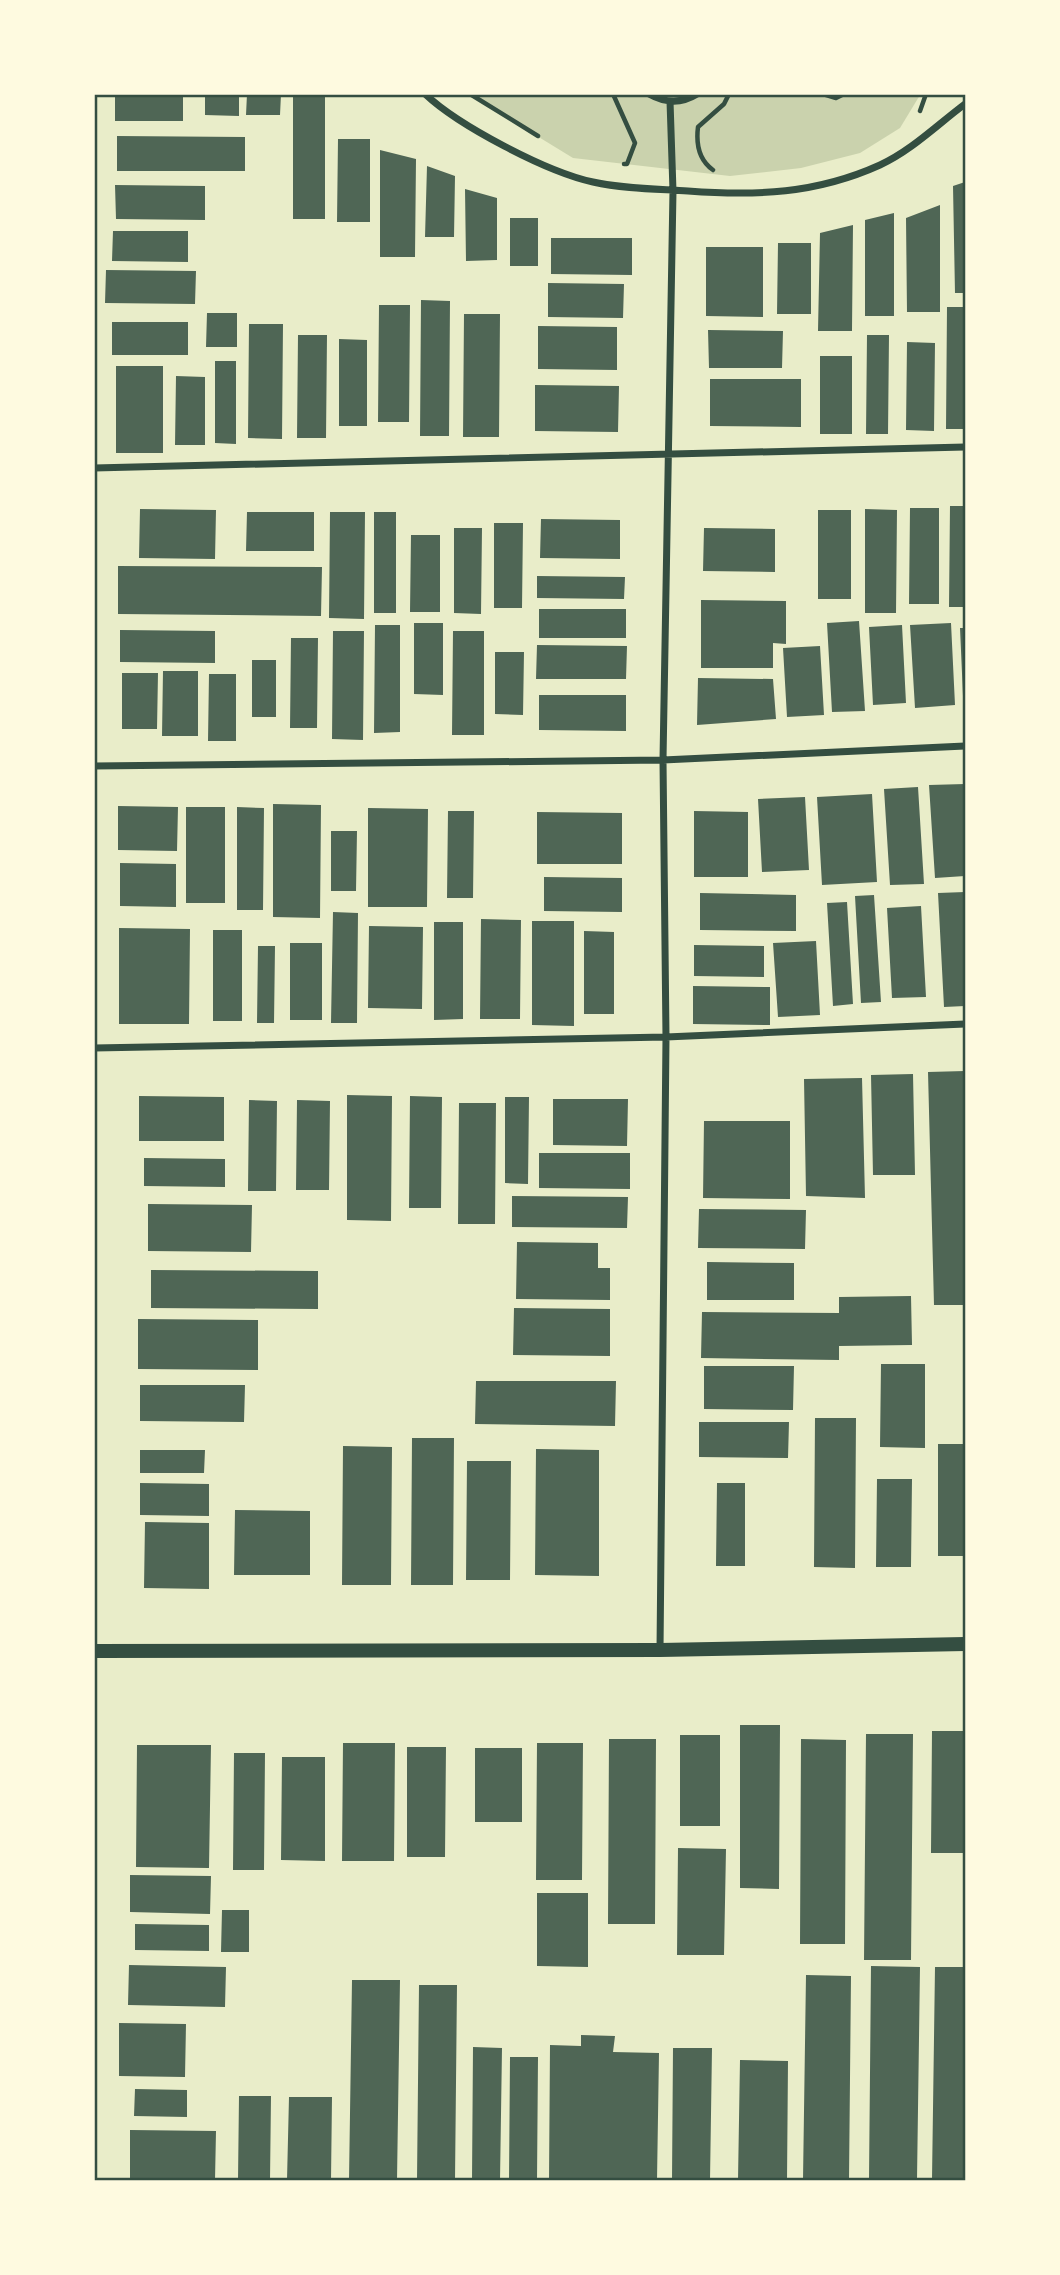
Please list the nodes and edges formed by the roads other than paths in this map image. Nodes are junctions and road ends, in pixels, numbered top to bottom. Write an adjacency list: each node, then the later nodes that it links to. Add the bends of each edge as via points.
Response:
1 (425, 94): 6 (street, via 491,137 555,169 592,182)
2 (649, 94): 4 (street)
3 (696, 94): 4 (street)
4 (670, 101): 6 (street)
5 (965, 104): 6 (street, via 904,153 825,184 726,196)
6 (673, 191): 8 (street)
7 (965, 447): 8 (street)
8 (670, 454): 9 (street); 11 (street)
9 (94, 468)
10 (965, 746): 11 (street)
11 (663, 760): 12 (street); 14 (street)
12 (94, 766)
13 (965, 1024): 14 (street)
14 (666, 1038): 15 (street); 17 (street)
15 (94, 1048)
16 (965, 1644): 17 (main road)
17 (660, 1650): 18 (main road)
18 (94, 1651)

